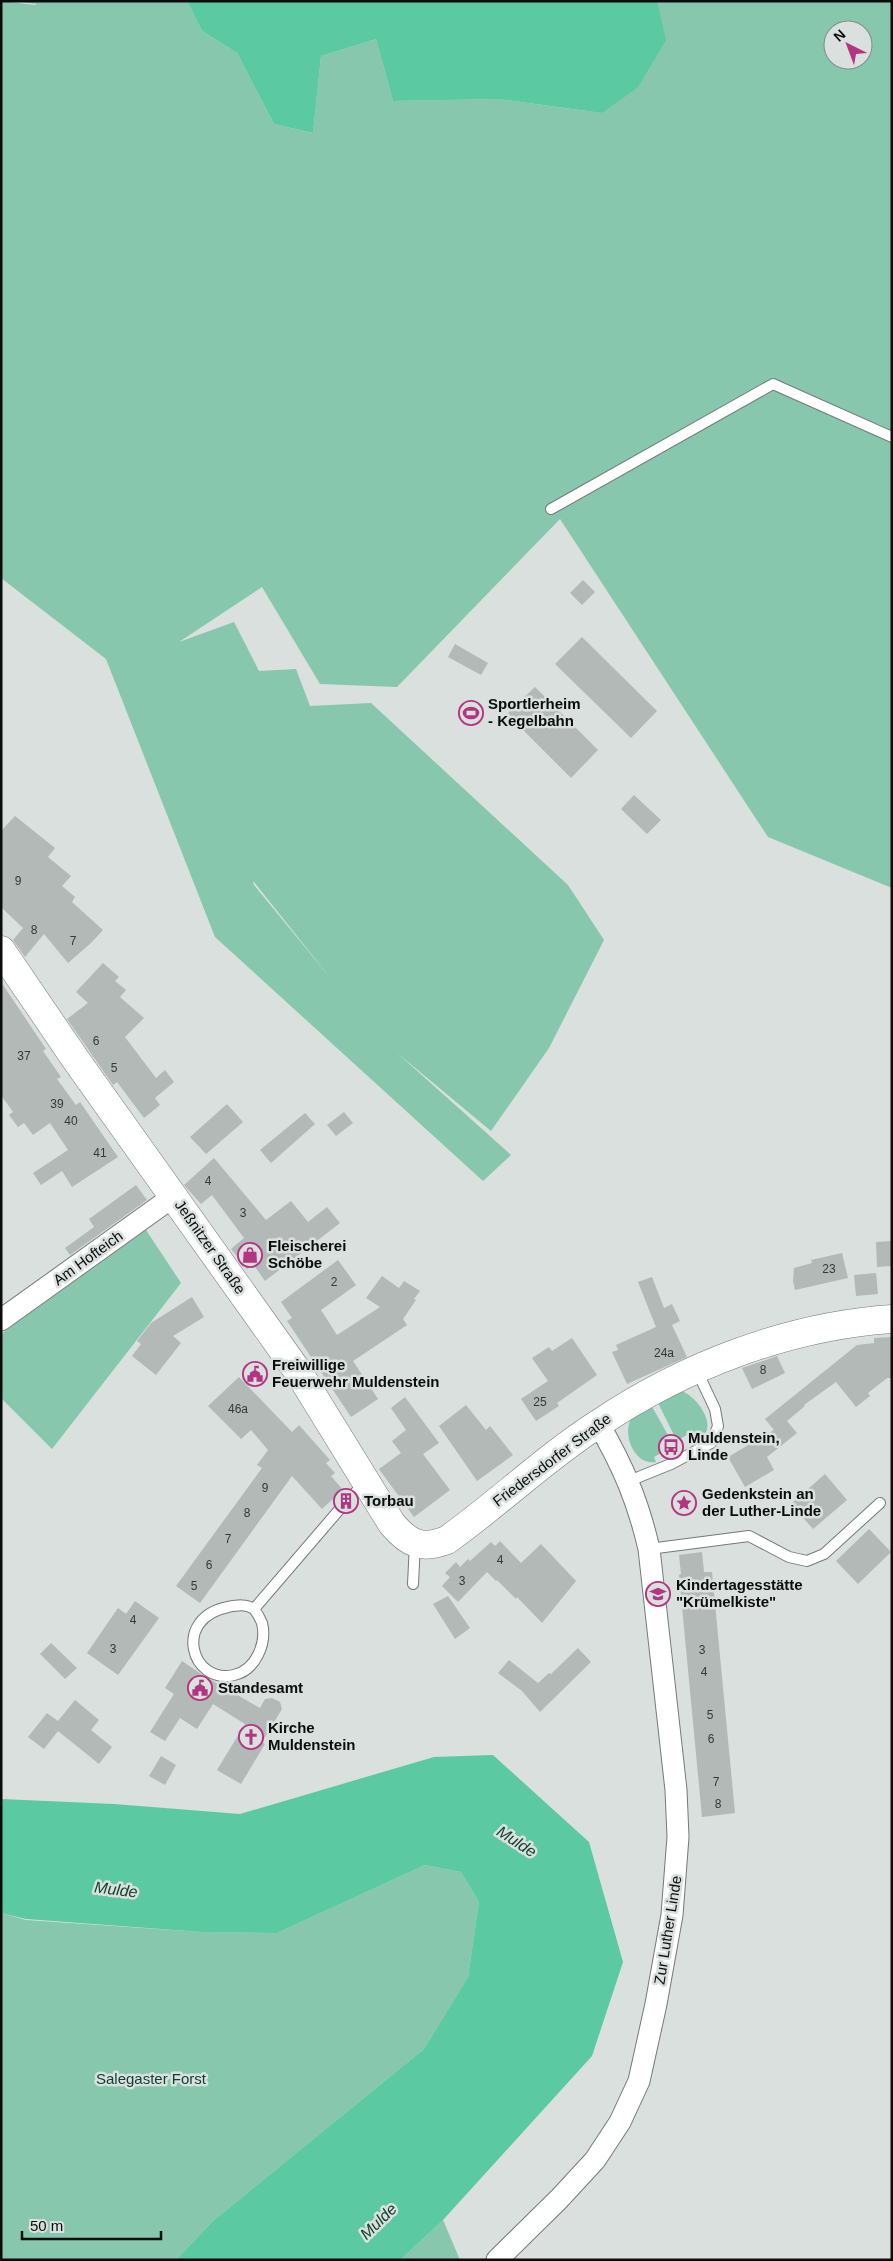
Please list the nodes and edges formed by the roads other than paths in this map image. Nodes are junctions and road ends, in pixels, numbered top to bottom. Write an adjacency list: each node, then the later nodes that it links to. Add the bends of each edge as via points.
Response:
1 (892, 437): 2 (lane, via 773,384)
2 (551, 509)
3 (1, 950): 4 (main road, Jeßnitzer Straße)
4 (174, 1196): 6 (street, Am Hofteich); 10 (main road, Jeßnitzer Straße, via 299,1373)
5 (892, 1319): 7 (main road, Friedersdorfer Straße, via 839,1324 793,1335)
6 (1, 1320)
7 (697, 1371): 8 (main road, Friedersdorfer Straße); 9 (lane, via 715,1409 718,1426 711,1443)
8 (598, 1423): 9 (street, Zur Luther Linde); 12 (main road, Friedersdorfer Straße, via 447,1540 428,1546)
9 (629, 1481): 13 (street, Zur Luther Linde)
10 (353, 1495): 12 (main road, Jeßnitzer Straße); 15 (lane)
11 (880, 1502): 13 (lane, via 824,1554 807,1560 789,1557 749,1536)
12 (416, 1543): 14 (lane)
13 (649, 1549): 16 (street, Zur Luther Linde, via 676,1790 678,1837 672,1915 656,2004 639,2081 620,2122 595,2160)
14 (413, 1584)
15 (254, 1609): 15 (lane, via 230,1606 202,1619 193,1638 197,1658 204,1667 212,1673 233,1675 252,1665 262,1641 261,1621)
16 (497, 2260)

